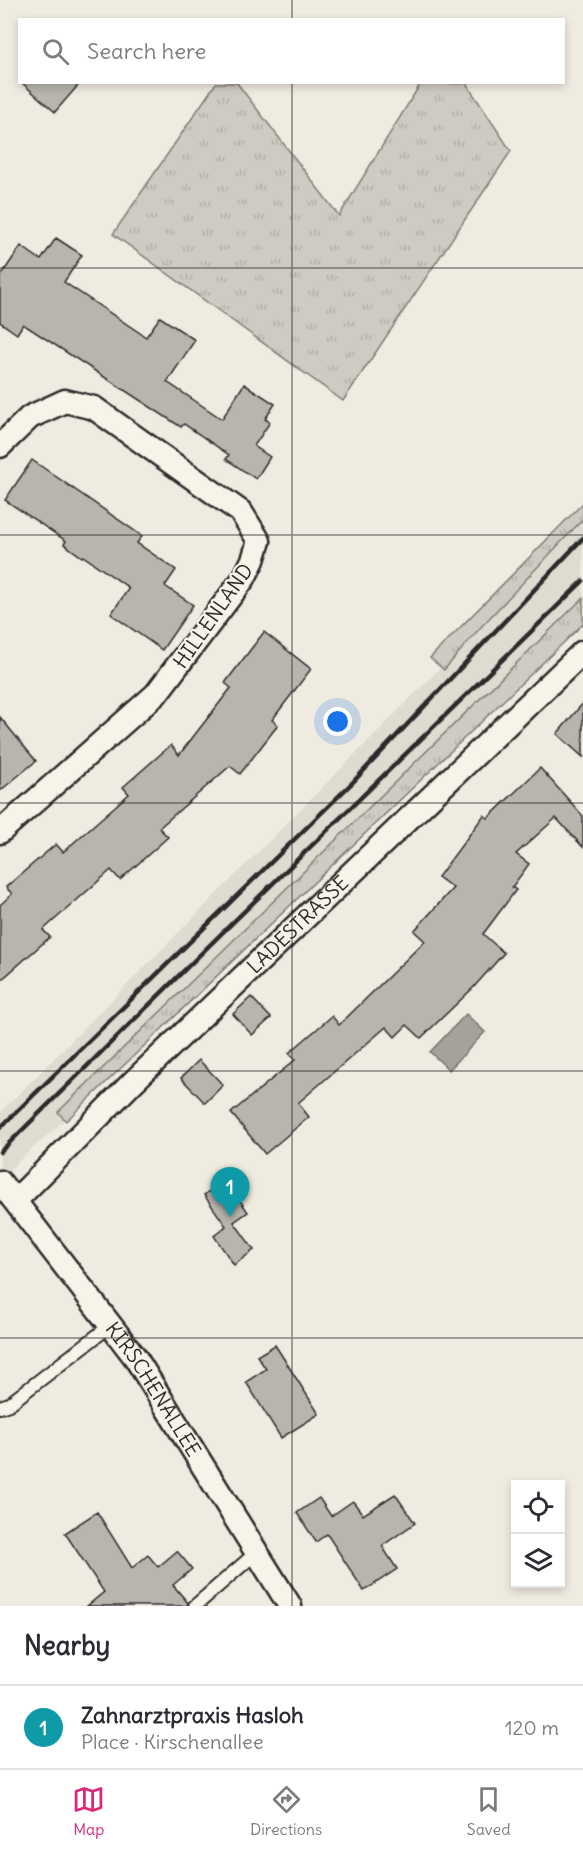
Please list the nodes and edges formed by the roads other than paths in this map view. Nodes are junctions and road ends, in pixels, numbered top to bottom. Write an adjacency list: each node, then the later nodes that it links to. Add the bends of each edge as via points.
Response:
1 (0, 446): 3 (street, HILLENLAND, via 30,417 65,401 94,408 241,512 259,541 244,578 156,694)
2 (583, 652): 5 (street, LADESTRASSE)
3 (0, 832)
4 (0, 1182): 5 (street, KIRSCHENALLEE)
5 (16, 1200): 6 (street, KIRSCHENALLEE)
6 (111, 1325): 7 (lane); 8 (street, KIRSCHENALLEE)
7 (0, 1407)
8 (257, 1552): 9 (lane); 10 (street, KIRSCHENALLEE)
9 (195, 1606)
10 (290, 1606)

